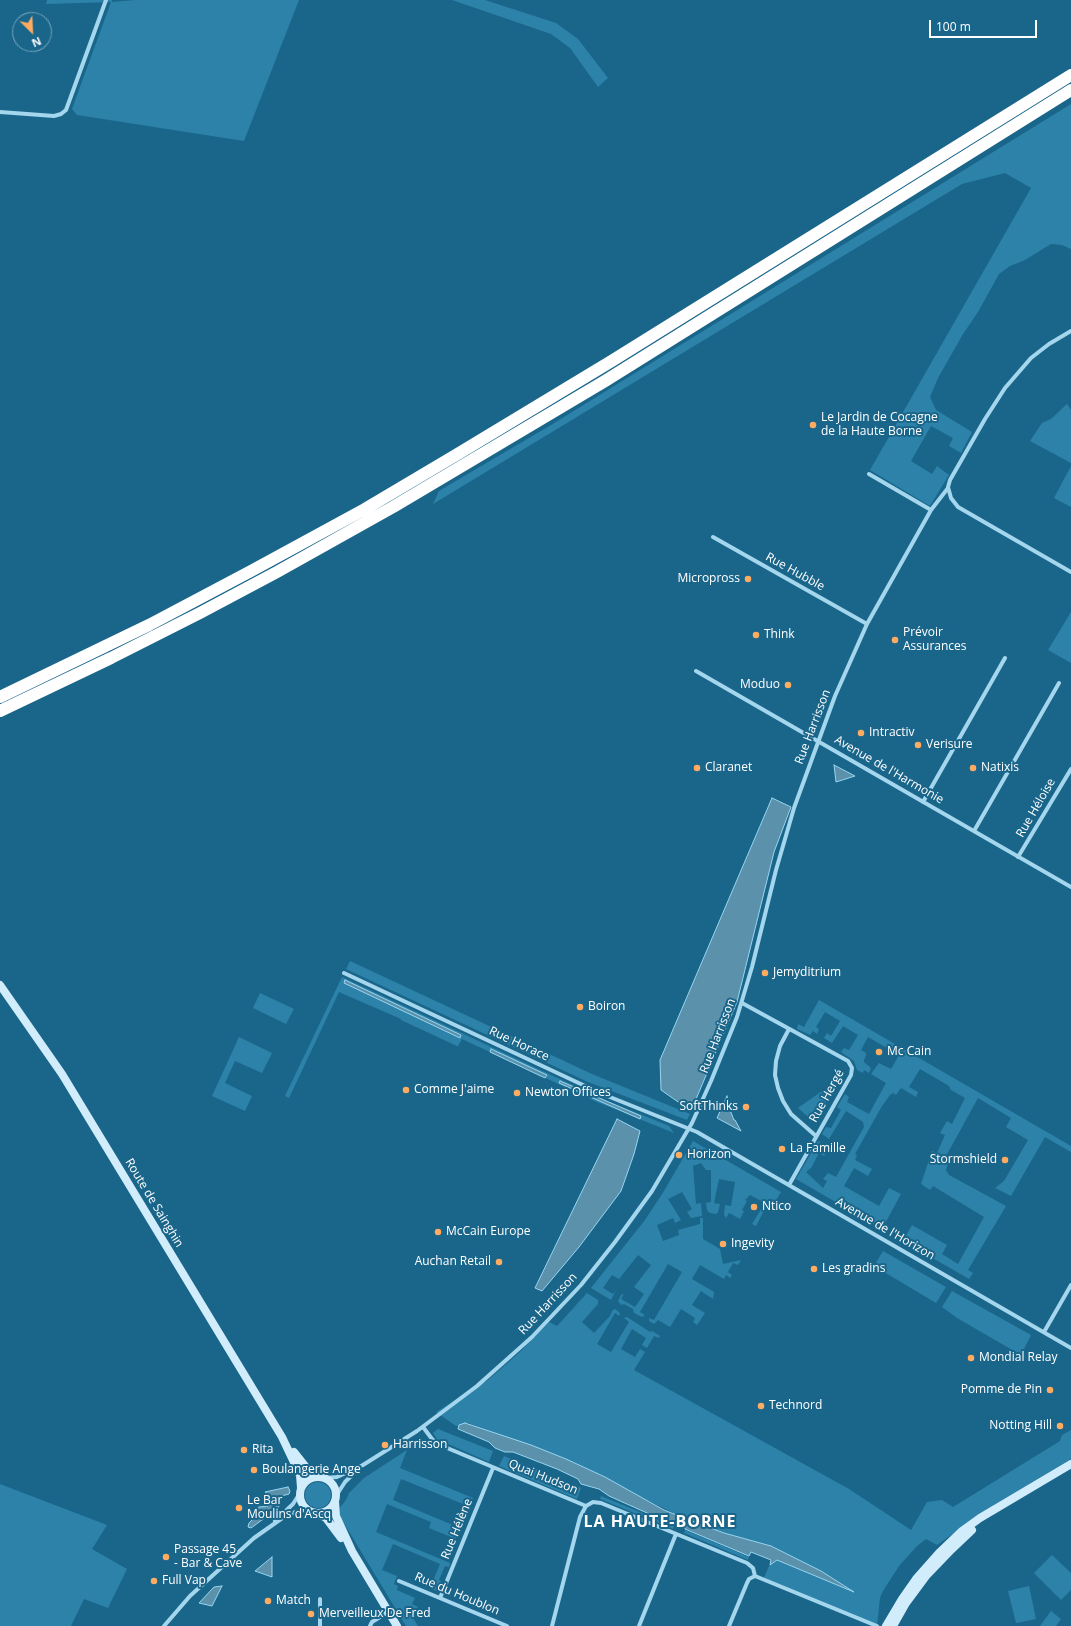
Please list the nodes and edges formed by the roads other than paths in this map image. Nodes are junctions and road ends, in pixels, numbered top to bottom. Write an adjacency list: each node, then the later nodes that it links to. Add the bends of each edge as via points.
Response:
1 (106, 0): 4 (street, via 69,105 63,112 50,116)
2 (1071, 75): 15 (highway, via 610,362 383,498 188,604)
3 (1071, 91): 16 (highway, via 604,381 380,515 167,630)
4 (0, 112)
5 (1071, 331): 7 (street, Rue Harrisson, via 1032,358 1005,388)
6 (870, 474): 8 (street)
7 (948, 487): 8 (street, Rue Harrisson); 10 (street, via 951,498 958,507)
8 (931, 510): 11 (street, Rue Harrisson)
9 (712, 537): 11 (street, Rue Hubble)
10 (1071, 572)
11 (867, 624): 17 (street, Rue Harrisson)
12 (1005, 658): 19 (street)
13 (696, 671): 17 (street, Avenue de l'Harmonie)
14 (1059, 683): 20 (street)
15 (0, 697)
16 (0, 711)
17 (818, 741): 19 (street, Avenue de l'Harmonie); 25 (street, Rue Harrisson, via 784,843)
18 (1071, 769): 21 (street, Rue Héloise)
19 (923, 802): 20 (street, Avenue de l'Harmonie)
20 (974, 831): 21 (street, Avenue de l'Harmonie)
21 (1018, 857): 22 (street, Avenue de l'Harmonie)
22 (1071, 888)
23 (344, 973): 27 (street, Rue Horace, via 600,1093)
24 (0, 985): 34 (street, Route de Sainghin, via 58,1068)
25 (742, 1003): 26 (street, Rue Hergé); 27 (street, Rue Harrisson, via 722,1055)
26 (789, 1029): 28 (street, Rue Hergé, via 776,1061 778,1088 791,1114); 28 (street, Rue Hergé, via 848,1061 852,1068 851,1075)
27 (688, 1129): 29 (street, Avenue de l'Horizon); 33 (street, Rue Harrisson, via 639,1210 608,1252 548,1321 504,1362)
28 (816, 1136): 29 (street, Rue Hergé)
29 (789, 1185): 31 (street, Avenue de l'Horizon)
30 (1071, 1285): 31 (street)
31 (1044, 1332): 32 (street, Avenue de l'Horizon)
32 (1071, 1348)
33 (423, 1426): 35 (street, Rue Harrisson); 37 (street, Quai Hudson, via 435,1442)
34 (282, 1437): 38 (street, Route de Sainghin, via 309,1471); 39 (street, Route de Sainghin, via 300,1476)
35 (364, 1464): 38 (street, Rue Harrisson, via 338,1477); 40 (street, Rue Harrisson, via 345,1482)
36 (1070, 1464): 41 (street)
37 (493, 1468): 42 (street, Quai Hudson); 49 (street, Rue Hélène)
38 (323, 1478): 39 (street, via 310,1478); 40 (street, via 333,1486)
39 (300, 1491): 43 (street, via 302,1504); 44 (street, via 293,1504)
40 (335, 1498): 43 (street, via 328,1509); 46 (street, via 336,1516)
41 (1004, 1505): 61 (street, via 980,1518 939,1554 909,1588); 62 (street, via 968,1534 935,1566)
42 (586, 1506): 45 (street, Quai Hudson, via 593,1502 601,1503); 57 (street, via 580,1517)
43 (313, 1512): 44 (street, via 295,1512); 46 (street, via 328,1520)
44 (266, 1529): 52 (street, via 194,1592)
45 (676, 1534): 47 (street, Quai Hudson, via 747,1564 753,1568); 58 (street)
46 (352, 1551): 51 (street)
47 (755, 1576): 59 (street, via 749,1579); 60 (street, Quai Hudson)
48 (399, 1581): 49 (street, Rue du Houblon)
49 (440, 1598): 56 (street, Rue du Houblon)
50 (320, 1599): 53 (street)
51 (388, 1611): 54 (street); 55 (street)
52 (164, 1626)
53 (320, 1626)
54 (370, 1626)
55 (397, 1626)
56 (507, 1626)
57 (552, 1626)
58 (639, 1626)
59 (729, 1626)
60 (877, 1626)
61 (886, 1626)
62 (893, 1626)

